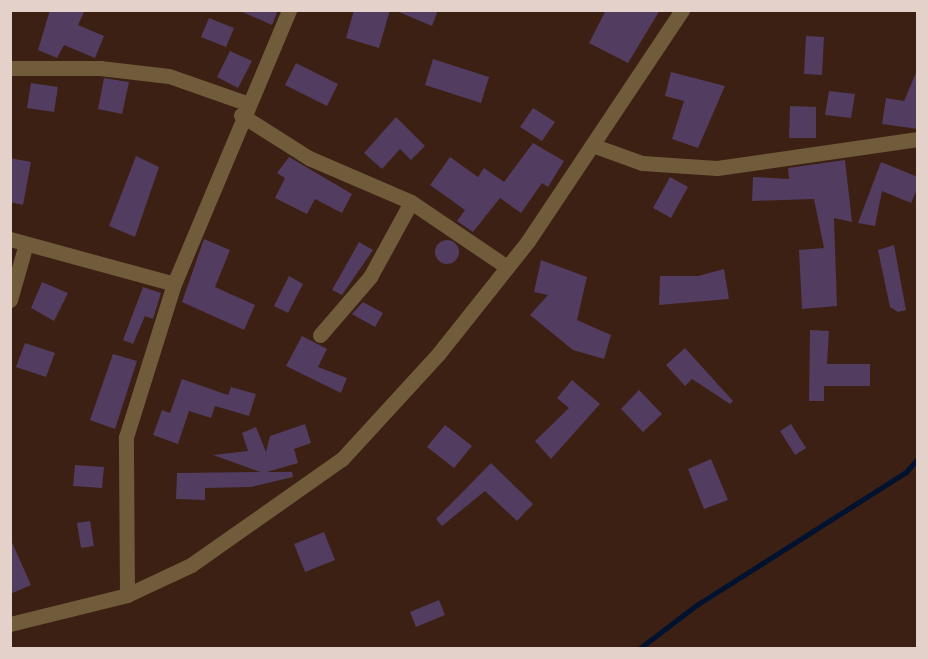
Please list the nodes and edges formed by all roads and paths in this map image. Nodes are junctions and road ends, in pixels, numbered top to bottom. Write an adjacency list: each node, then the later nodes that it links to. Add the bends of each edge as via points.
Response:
1 (290, 10): 4 (street)
2 (682, 10): 6 (street)
3 (10, 68): 4 (street, via 100,68 170,76)
4 (244, 109): 7 (street, via 309,158); 11 (street)
5 (918, 139): 6 (street, via 717,168 642,163)
6 (592, 145): 10 (street)
7 (411, 202): 10 (street); 13 (street, via 370,277)
8 (10, 239): 9 (street)
9 (26, 244): 11 (street); 12 (street)
10 (507, 267): 14 (street, via 439,353 342,459 191,565)
11 (174, 284): 14 (street, via 126,437)
12 (10, 300)
13 (320, 335)
14 (127, 595): 15 (street)
15 (10, 624)

